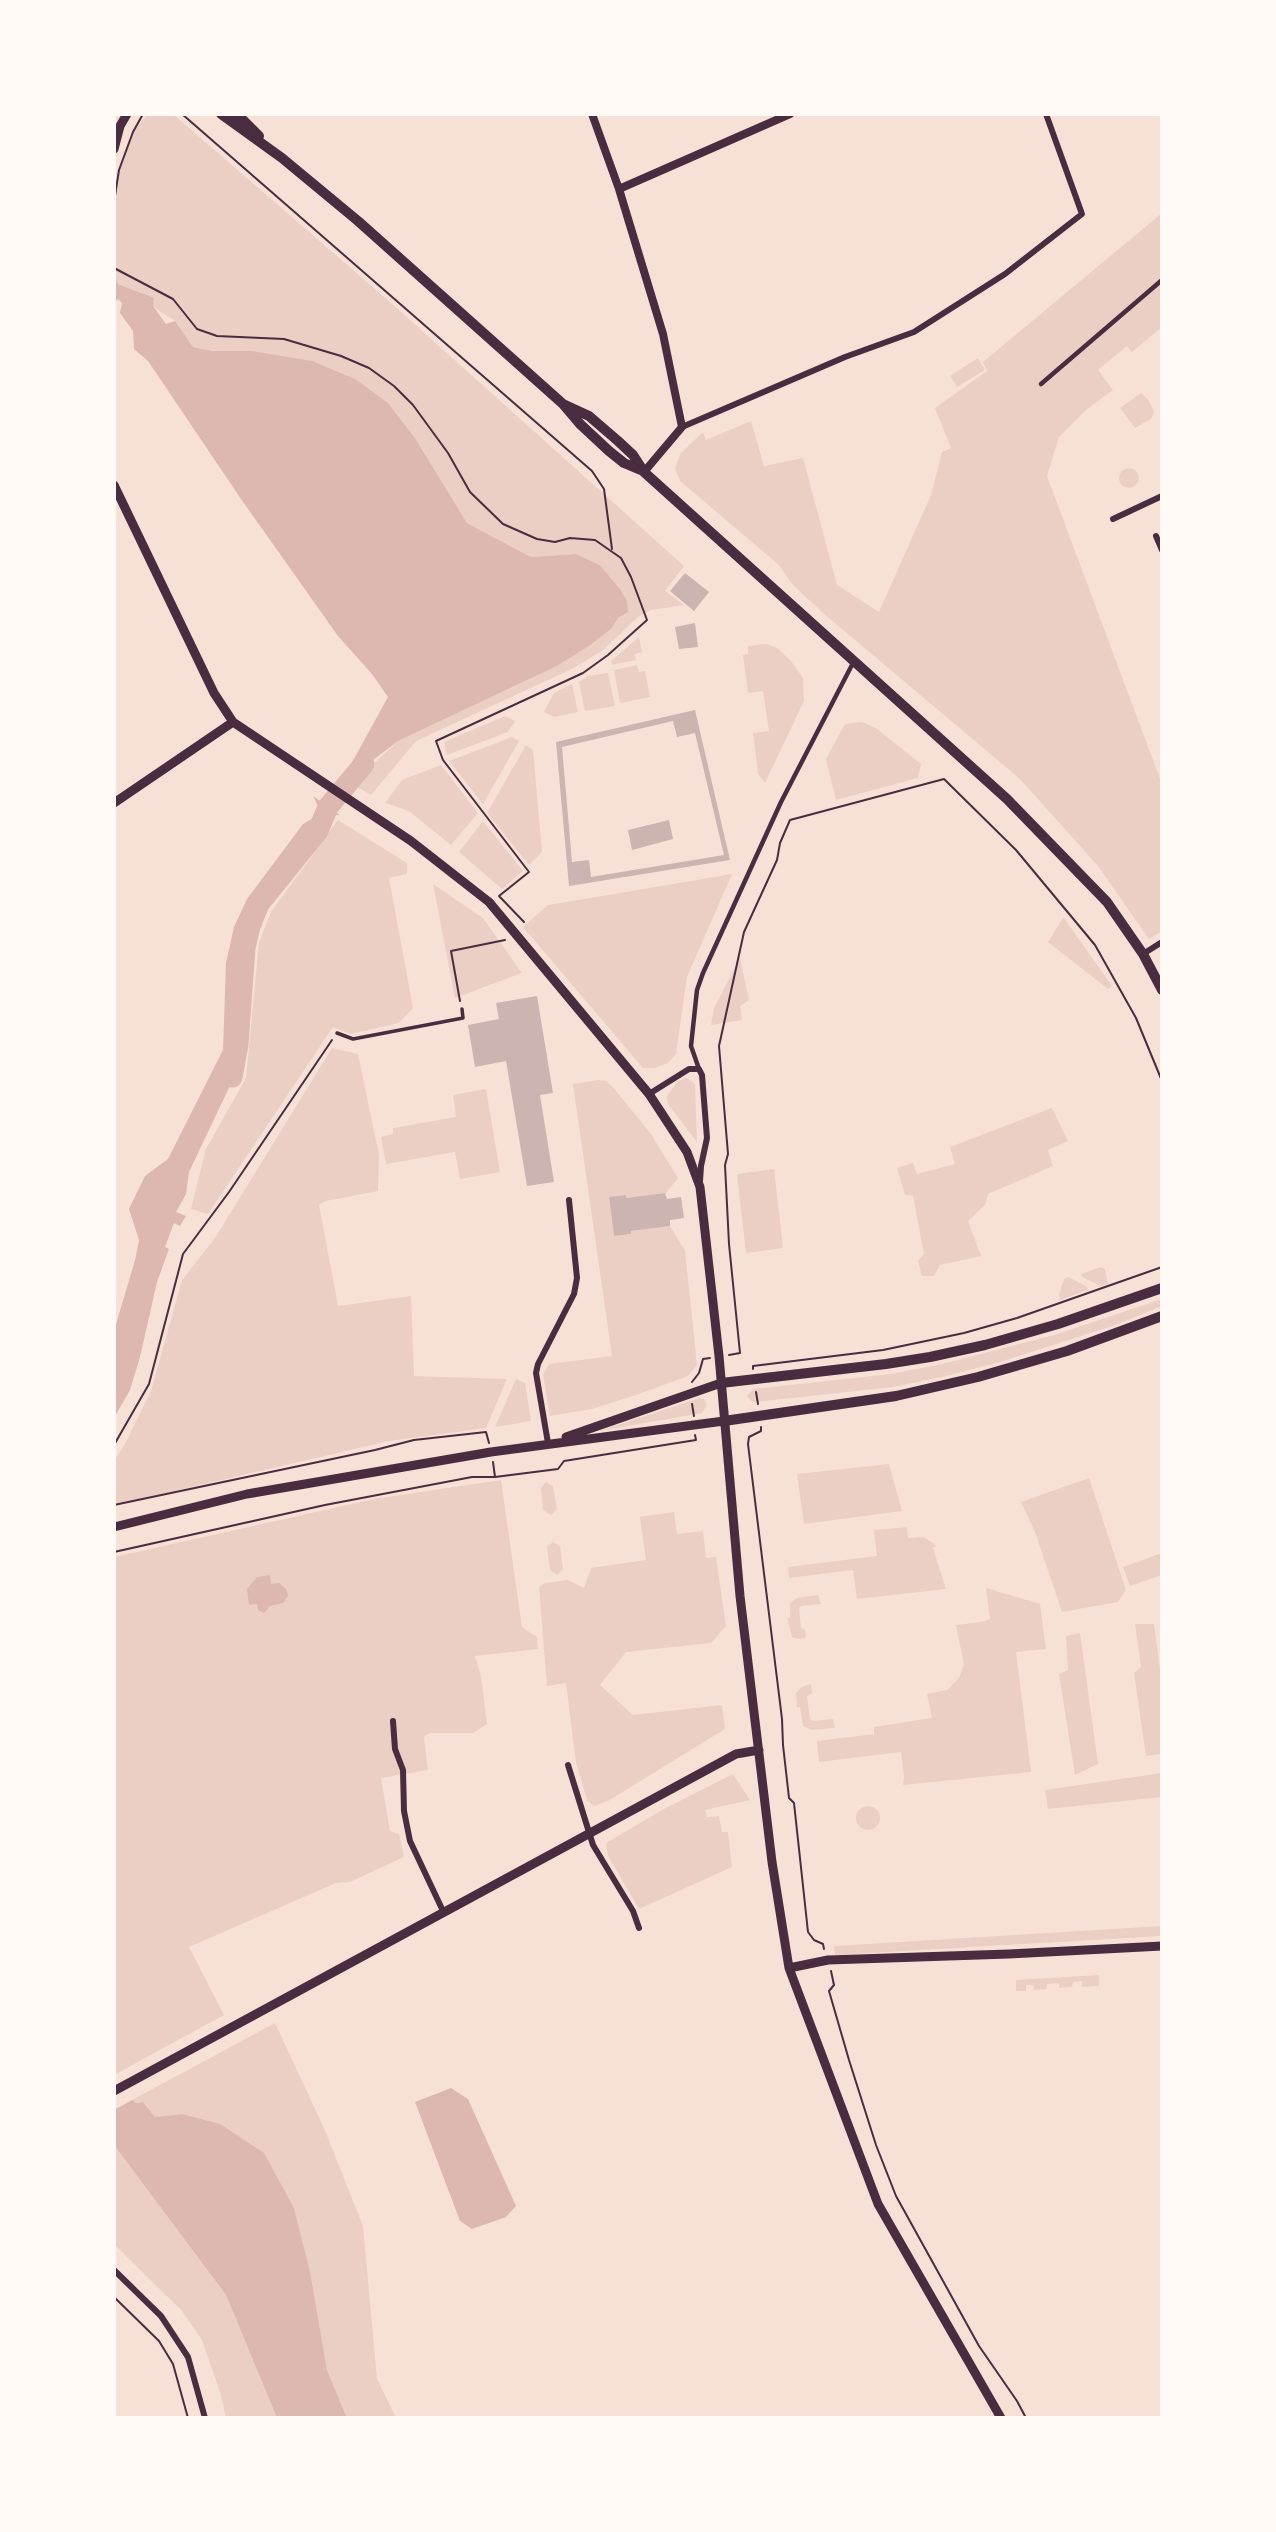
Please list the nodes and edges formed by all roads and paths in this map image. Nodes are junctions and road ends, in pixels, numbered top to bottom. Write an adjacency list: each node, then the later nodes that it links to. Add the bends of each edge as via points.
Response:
1 (127, 114): 9 (main road)
2 (143, 114): 12 (path, via 119,170)
3 (182, 114): 22 (path, via 592,471 604,489)
4 (221, 114): 10 (main road)
5 (237, 114): 10 (main road)
6 (592, 114): 11 (street)
7 (790, 114): 11 (street)
8 (1046, 114): 16 (street, via 1082,214 1005,274 914,331)
9 (114, 149)
10 (282, 158): 17 (main road, via 563,404 609,451)
11 (619, 189): 16 (street, via 663,334)
12 (114, 202)
13 (114, 268): 22 (path, via 173,299 197,330 217,336 284,339 369,368 413,405 470,492 503,523 537,539 596,540)
14 (1162, 280): 15 (street)
15 (1041, 384)
16 (682, 427): 17 (street)
17 (644, 471): 24 (main road)
18 (114, 485): 25 (main road, via 214,693)
19 (1162, 496): 20 (street)
20 (1113, 519)
21 (1156, 536): 23 (street)
22 (612, 550): 27 (path, via 631,577 647,620 583,673 436,741 443,760 529,872 499,896)
23 (1162, 550)
24 (855, 660): 30 (main road, via 1007,799 1096,890); 34 (street, via 780,802 703,973 691,1046)
25 (233, 722): 26 (main road); 36 (main road, via 411,841 489,902)
26 (114, 803)
27 (524, 922)
28 (505, 940): 32 (path, via 451,951)
29 (1162, 943): 30 (street)
30 (1143, 954): 31 (main road)
31 (1162, 990)
32 (462, 1009): 33 (lane, via 463,1018 353,1039)
33 (337, 1034): 52 (path, via 183,1254 149,1384)
34 (699, 1069): 36 (street, via 690,1069); 37 (street, via 707,1138)
35 (1162, 1081): 42 (path, via 1136,1018 1095,945 1016,850 944,779 790,820 744,932 719,1046 728,1154 724,1165 729,1244)
36 (649, 1094): 37 (main road, via 687,1152)
37 (700, 1187): 45 (main road)
38 (569, 1200): 51 (street, via 577,1278 574,1294 536,1373)
39 (1162, 1267): 44 (path, via 964,1333 883,1350 753,1366)
40 (1162, 1288): 44 (main road, via 985,1345 886,1364)
41 (1162, 1316): 47 (main road, via 978,1377 896,1396)
42 (740, 1353)
43 (703, 1359): 46 (path, via 690,1384)
44 (755, 1380): 45 (main road); 47 (path)
45 (721, 1383): 46 (main road); 48 (main road)
46 (691, 1393): 49 (path); 51 (main road)
47 (759, 1417): 48 (main road); 62 (path, via 761,1431 753,1433 748,1444 789,1798 794,1803 805,1922 814,1940)
48 (724, 1421): 49 (main road); 57 (main road)
49 (694, 1424): 51 (main road); 55 (path, via 696,1440 564,1461 558,1469 472,1477 324,1504)
50 (486, 1432): 53 (path, via 414,1440)
51 (548, 1443): 54 (main road, via 247,1494)
52 (114, 1445)
53 (114, 1505)
54 (114, 1527)
55 (114, 1552)
56 (393, 1721): 60 (street, via 410,1841)
57 (759, 1750): 59 (main road, via 736,1754); 64 (main road)
58 (568, 1765): 59 (street)
59 (589, 1833): 60 (main road); 61 (street)
60 (443, 1911): 66 (main road)
61 (639, 1928)
62 (823, 1944)
63 (1162, 1945): 64 (main road, via 828,1960)
64 (789, 1968): 71 (main road, via 878,2204)
65 (834, 1985): 72 (path, via 829,1991 849,2060 897,2196 979,2346)
66 (114, 2091)
67 (114, 2270): 70 (street, via 161,2316 188,2357)
68 (114, 2297): 69 (path, via 159,2341 173,2364)
69 (188, 2418)
70 (205, 2418)
71 (1001, 2418)
72 (1026, 2418)

